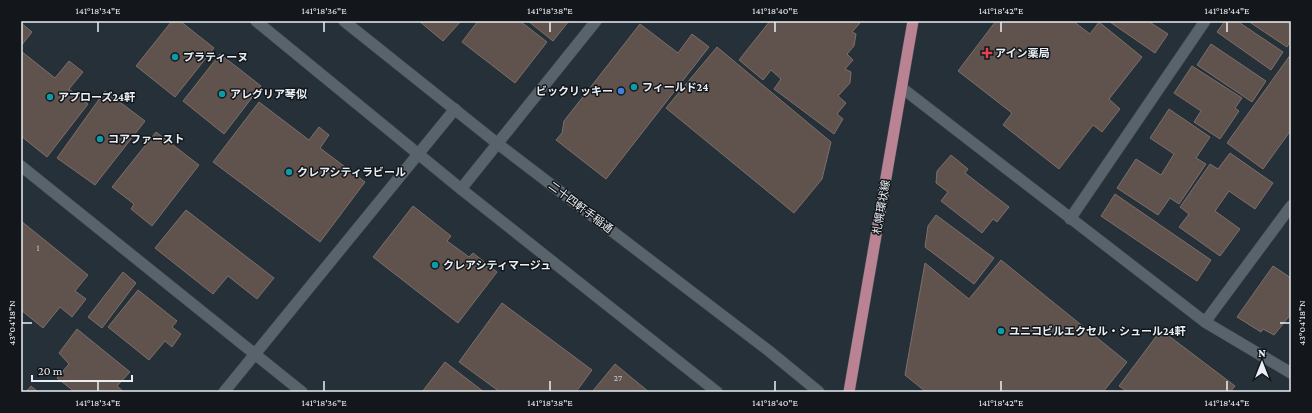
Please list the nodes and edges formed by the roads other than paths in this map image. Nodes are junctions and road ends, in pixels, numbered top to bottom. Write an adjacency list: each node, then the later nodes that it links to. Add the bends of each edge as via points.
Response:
1 (256, 21): 9 (street)
2 (344, 21): 7 (street, 二十四軒手稲通)
3 (596, 21): 8 (street)
4 (913, 21): 6 (main road, 札幌環状線)
5 (1205, 21): 13 (street)
6 (902, 88): 13 (street); 21 (main road, 札幌環状線)
7 (455, 109): 8 (street, 二十四軒手稲通); 9 (street)
8 (498, 144): 11 (street); 20 (street, 二十四軒手稲通)
9 (419, 154): 11 (street); 15 (street)
10 (21, 166): 15 (street)
11 (461, 189): 19 (street)
12 (1291, 206): 14 (street)
13 (1070, 219): 14 (street)
14 (1205, 322): 16 (street)
15 (254, 354): 17 (street); 18 (street)
16 (1291, 372)
17 (224, 392)
18 (302, 392)
19 (717, 392)
20 (819, 392)
21 (849, 392)

